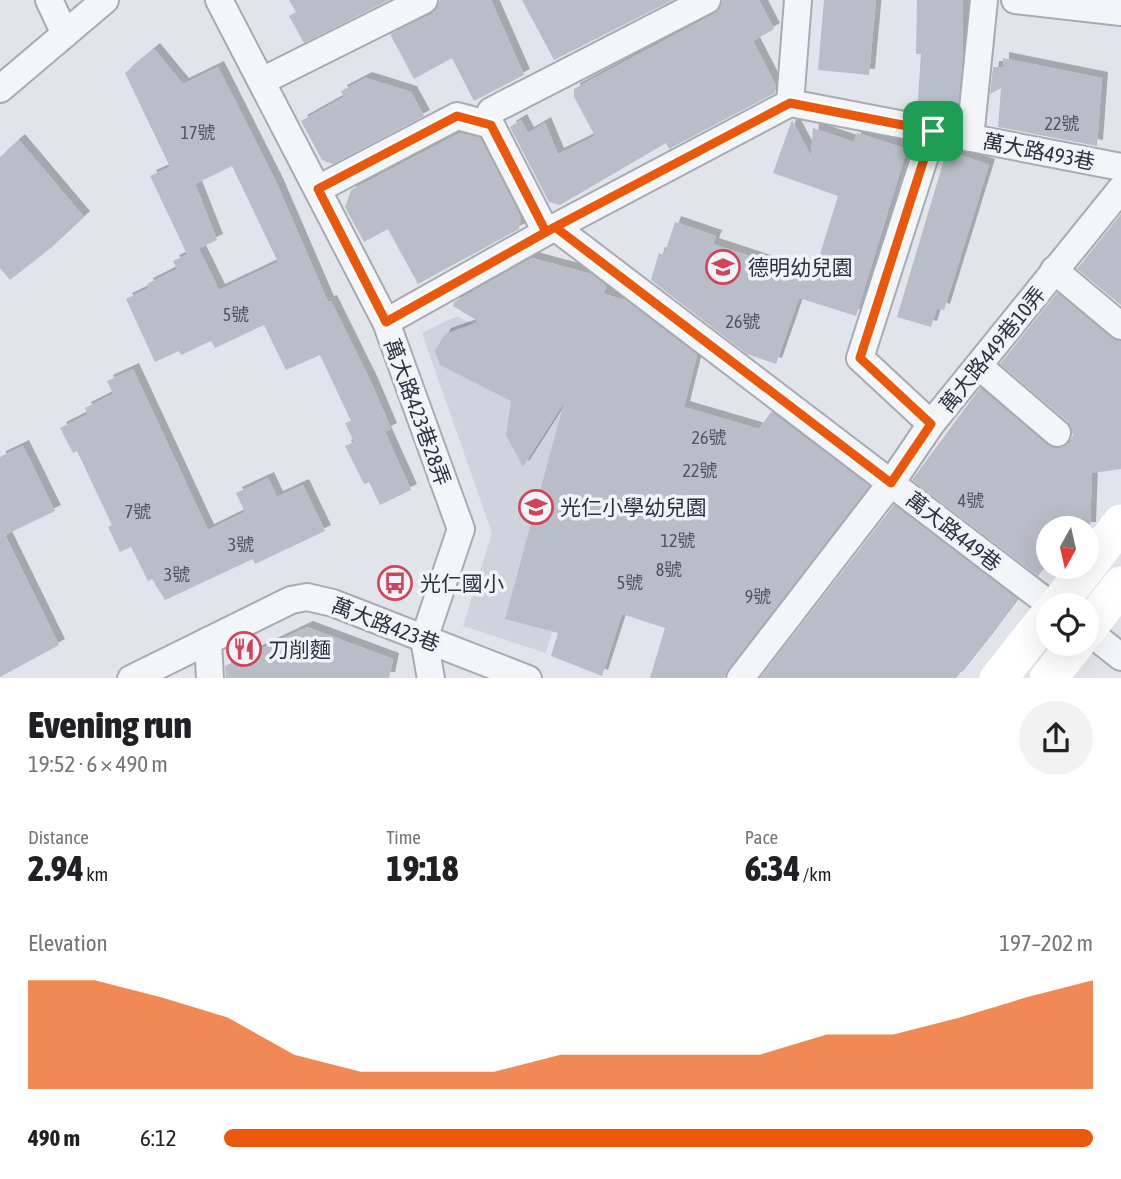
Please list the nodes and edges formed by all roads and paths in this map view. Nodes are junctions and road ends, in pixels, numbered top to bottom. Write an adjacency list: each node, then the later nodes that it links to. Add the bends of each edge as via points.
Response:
1 (49, 0): 10 (street)
2 (105, 0): 10 (street)
3 (219, 0): 11 (street, 萬大路423巷28弄)
4 (424, 0): 11 (street)
5 (707, 0): 14 (street)
6 (799, 0): 13 (street)
7 (984, 0): 16 (street)
8 (1014, 0): 9 (street)
9 (1121, 12)
10 (65, 34): 12 (street)
11 (262, 81): 18 (street, 萬大路423巷28弄)
12 (0, 89)
13 (790, 103): 15 (street, 萬大路493巷); 20 (street)
14 (491, 111)
15 (933, 131): 16 (street, 萬大路493巷); 25 (street, via 860,358)
16 (970, 138): 17 (street, 萬大路493巷)
17 (1121, 167)
18 (318, 189): 20 (street, via 457,116 491,125); 22 (street, 萬大路423巷28弄)
19 (1121, 189): 21 (street, 萬大路449巷10弄)
20 (550, 229): 22 (street); 27 (street, 萬大路449巷)
21 (1054, 270): 23 (street); 24 (street, 萬大路449巷10弄)
22 (386, 322): 36 (street, 萬大路423巷28弄, via 461,529)
23 (1121, 326)
24 (980, 367): 25 (street, 萬大路449巷10弄); 26 (street)
25 (931, 424): 27 (street, 萬大路449巷10弄)
26 (1056, 433)
27 (891, 483): 32 (street, 萬大路449巷); 45 (street, 萬大路449巷10弄)
28 (1121, 523): 29 (main road)
29 (1099, 551)
30 (1077, 579): 33 (main road)
31 (1121, 585): 34 (main road)
32 (1037, 593)
33 (1065, 593)
34 (1099, 614)
35 (1036, 631): 46 (main road)
36 (424, 639): 38 (street, 萬大路423巷, via 307,597 291,600); 43 (street); 44 (street, 萬大路423巷)
37 (1099, 640): 40 (street)
38 (208, 641): 41 (street, 萬大路423巷); 42 (street)
39 (1066, 656): 47 (main road)
40 (1121, 657)
41 (131, 678)
42 (210, 678)
43 (431, 678)
44 (528, 678)
45 (740, 678)
46 (998, 678)
47 (1048, 678)

